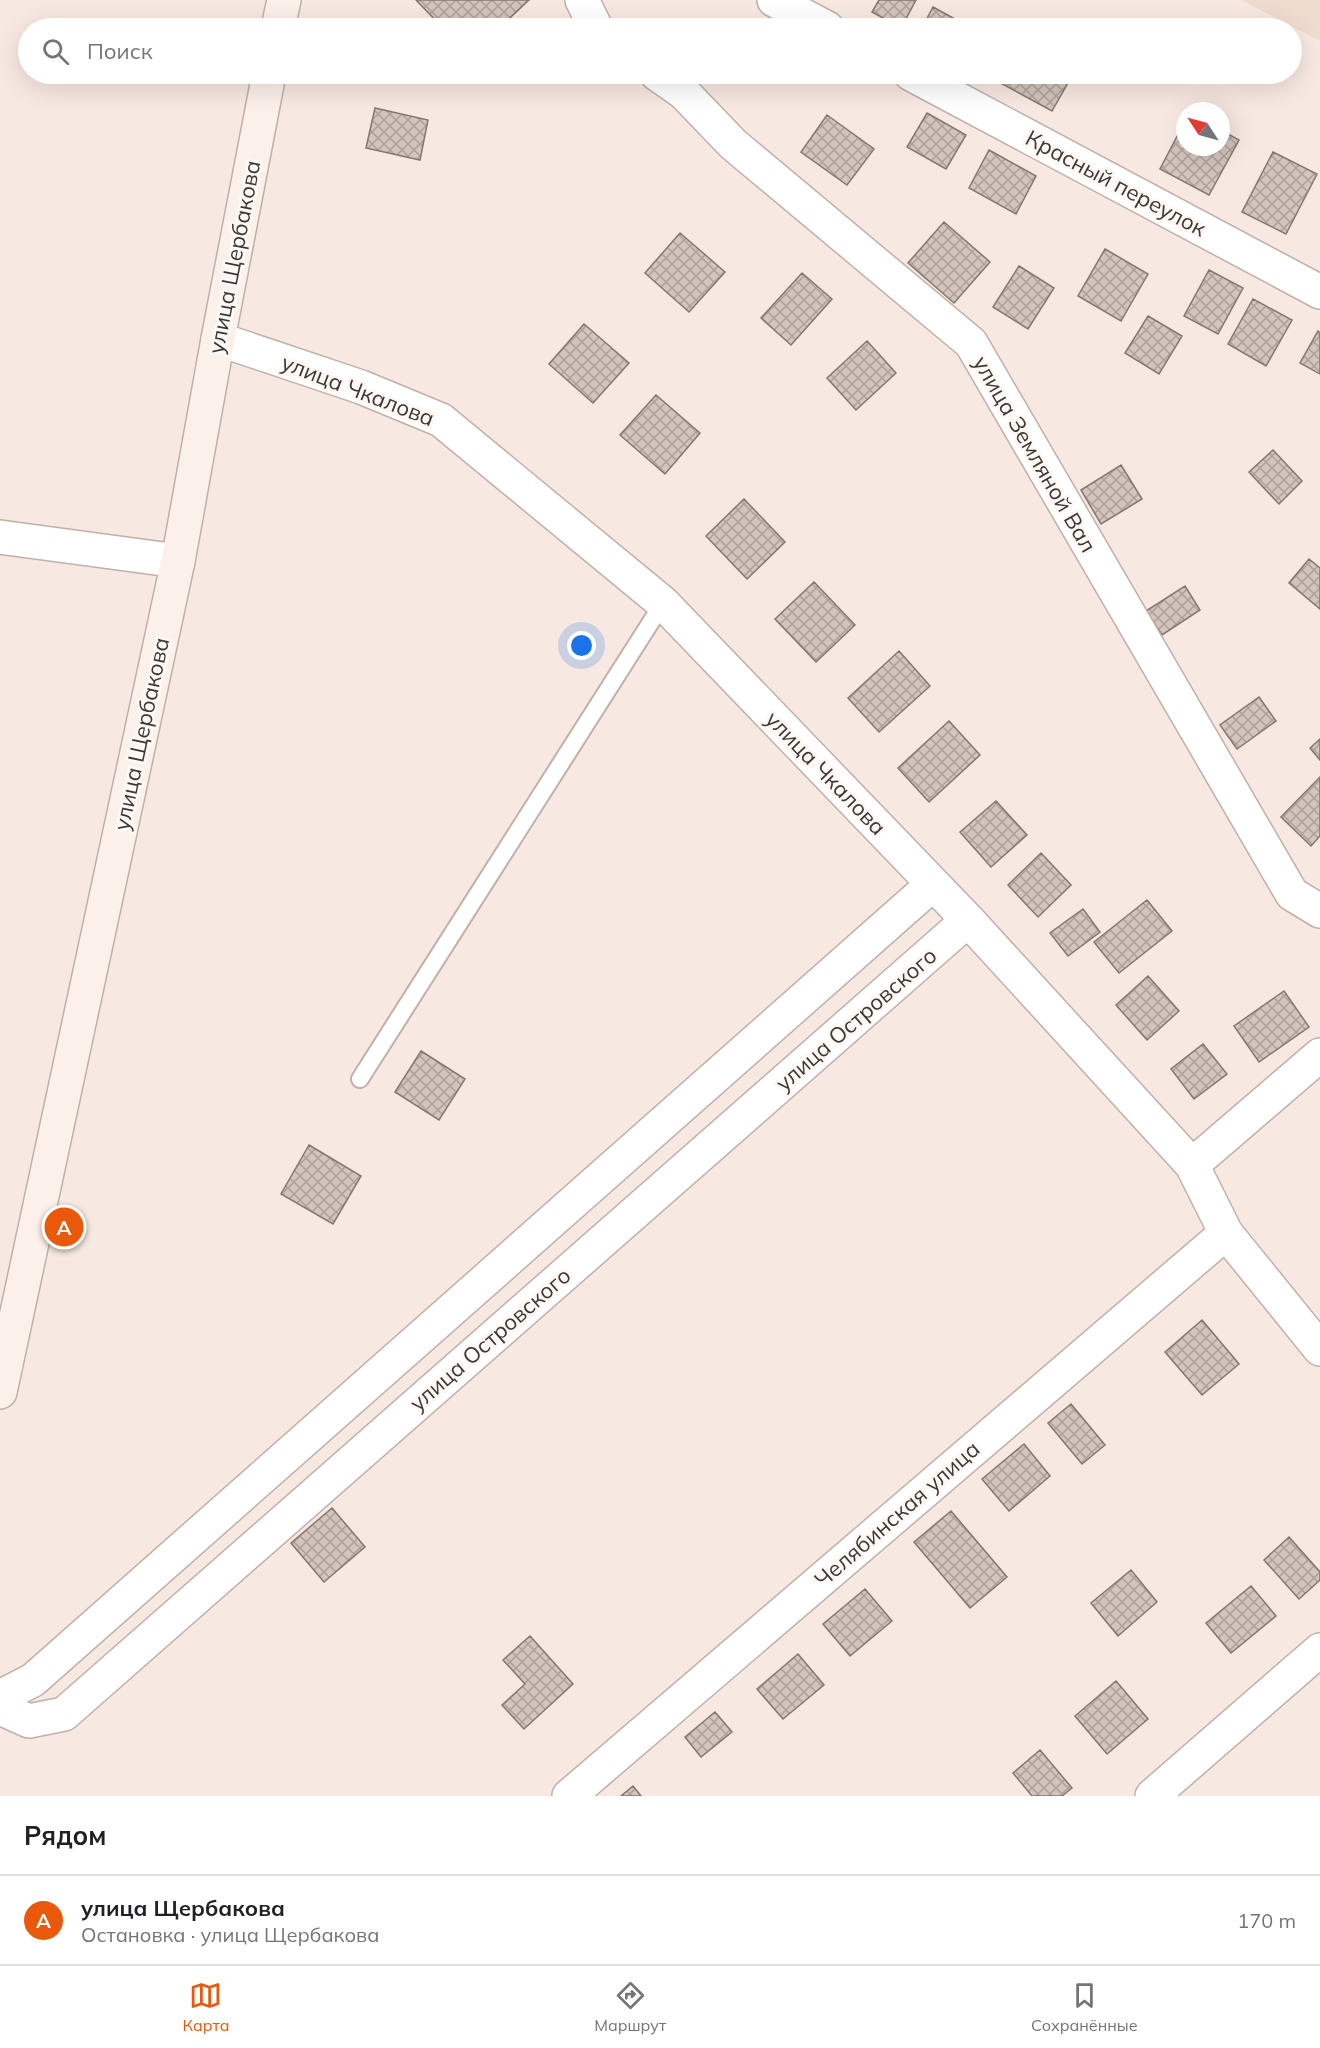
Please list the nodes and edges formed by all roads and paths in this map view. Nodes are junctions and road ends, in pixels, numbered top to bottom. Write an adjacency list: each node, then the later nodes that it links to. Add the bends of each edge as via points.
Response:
1 (284, 0): 4 (street)
2 (582, 0): 5 (street)
3 (774, 0): 6 (street)
4 (280, 18)
5 (591, 18)
6 (808, 18)
7 (267, 84): 11 (street, улица Щербакова)
8 (671, 84): 16 (street, улица Земляной Вал, via 733,144 971,343 1292,894)
9 (930, 84): 10 (street, Красный переулок)
10 (1320, 292)
11 (218, 339): 13 (street, улица Щербакова); 14 (street, улица Чкалова, via 361,387 441,420)
12 (0, 537): 13 (street)
13 (178, 561): 23 (street, улица Щербакова)
14 (663, 603): 15 (street, улица Чкалова); 19 (lane)
15 (933, 884): 17 (street, улица Чкалова); 25 (street, улица Островского, via 33,1680)
16 (1320, 911)
17 (968, 920): 20 (street, улица Чкалова); 26 (street, улица Островского, via 64,1714 29,1721)
18 (1320, 1055): 20 (street)
19 (360, 1079)
20 (1191, 1165): 21 (street, улица Чкалова)
21 (1226, 1233): 22 (street, улица Чкалова); 27 (street, Челябинская улица)
22 (1320, 1349)
23 (0, 1392)
24 (1320, 1650): 28 (street)
25 (0, 1697)
26 (0, 1708)
27 (569, 1796)
28 (1152, 1796)

